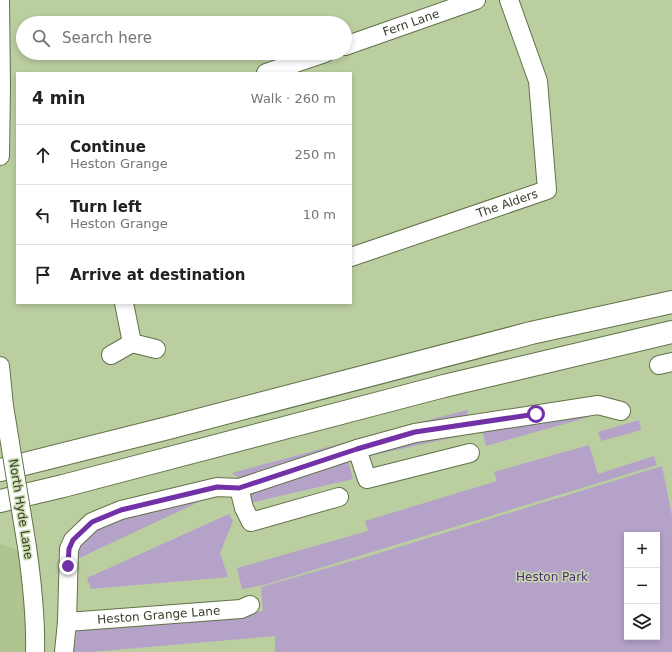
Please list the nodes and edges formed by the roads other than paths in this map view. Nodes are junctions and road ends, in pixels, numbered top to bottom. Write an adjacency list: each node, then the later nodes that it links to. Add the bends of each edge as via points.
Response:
1 (0, 0): 8 (street)
2 (476, 0): 4 (street, Fern Lane)
3 (509, 0): 9 (street, The Alders, via 538,81 547,190)
4 (438, 7): 5 (street, Fern Lane)
5 (352, 43)
6 (304, 60): 7 (street)
7 (269, 72)
8 (6, 144)
9 (352, 257)
10 (672, 302): 20 (highway, via 531,333)
11 (124, 304): 13 (street)
12 (672, 332): 23 (highway, via 444,386)
13 (132, 343): 14 (street); 15 (street)
14 (156, 349)
15 (111, 355)
16 (0, 366): 26 (street, North Hyde Lane, bridge, via 33,588)
17 (621, 412): 18 (street, via 598,405 415,432)
18 (357, 449): 19 (street, via 368,479); 21 (street)
19 (470, 452)
20 (0, 470)
21 (239, 488): 22 (street, via 251,522); 25 (street, via 210,488 121,510 92,522 73,540 69,549)
22 (339, 496)
23 (0, 501)
24 (250, 605): 25 (street, Heston Grange Lane, via 241,609)
25 (66, 622): 27 (street)
26 (35, 652)
27 (64, 652)

